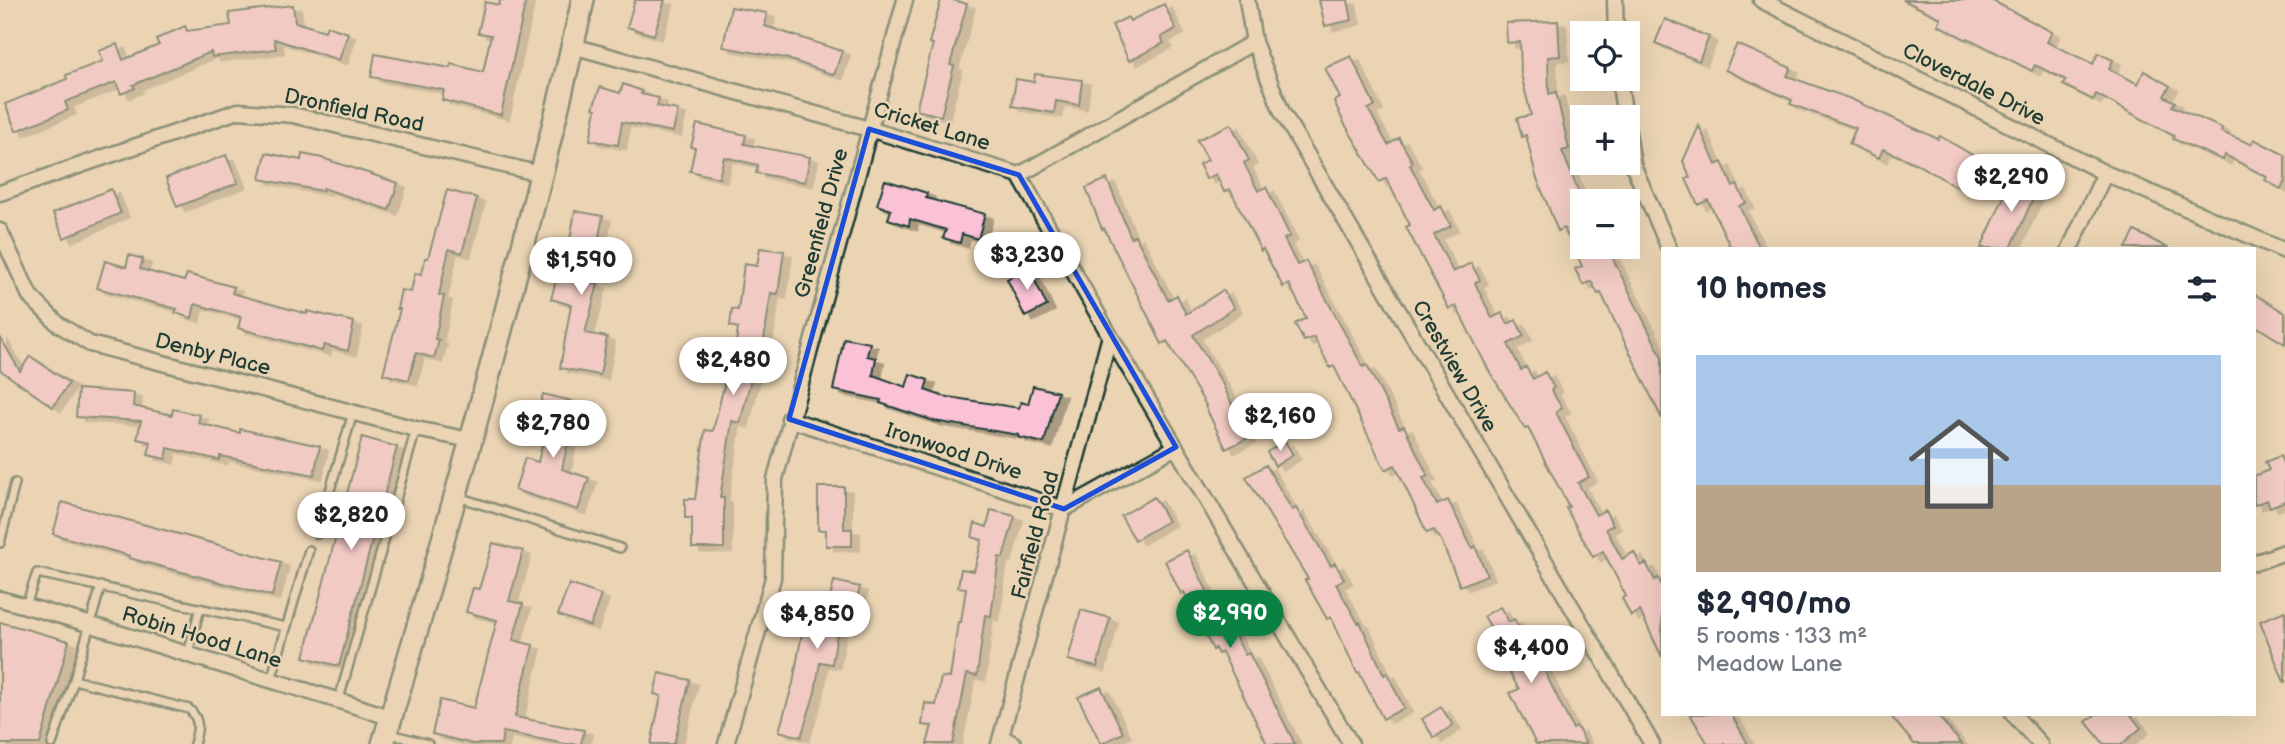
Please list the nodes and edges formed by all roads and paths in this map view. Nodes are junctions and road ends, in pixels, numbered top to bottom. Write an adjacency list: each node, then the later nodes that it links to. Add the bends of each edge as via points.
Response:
1 (583, 0): 8 (street)
2 (905, 0): 9 (street, Greenfield Drive)
3 (1247, 0): 7 (street, Crestview Drive)
4 (1615, 0): 6 (street)
5 (1761, 0): 10 (street, Cloverdale Drive)
6 (1616, 21)
7 (1254, 42): 12 (street); 52 (street, Crestview Drive, via 1282,112)
8 (573, 46): 9 (street, Cricket Lane); 11 (street)
9 (869, 129): 12 (street, Cricket Lane); 21 (street, Greenfield Drive)
10 (2105, 173): 17 (street); 18 (street, Cloverdale Drive)
11 (541, 174): 14 (street, Dronfield Road, via 293,115 238,111); 23 (street)
12 (1019, 175): 19 (street)
13 (1637, 175): 16 (street)
14 (0, 193)
15 (0, 230): 20 (street, Denby Place, via 30,296 58,324 90,344)
16 (1669, 247)
17 (2070, 247)
18 (2285, 251)
19 (1110, 336): 24 (street); 27 (street, Fairfield Road)
20 (353, 412): 22 (street, Denby Place); 28 (lane)
21 (789, 419): 27 (street, Ironwood Drive); 50 (street, Greenfield Drive, via 775,479 773,578)
22 (416, 429): 23 (street, Denby Place); 43 (lane)
23 (470, 440): 26 (street)
24 (1176, 447): 27 (street); 51 (street)
25 (15, 483): 29 (lane)
26 (454, 496): 30 (lane); 45 (street)
27 (1064, 509): 46 (street, Fairfield Road)
28 (317, 534)
29 (0, 543)
30 (620, 548)
31 (309, 550): 39 (lane)
32 (2285, 552): 33 (street)
33 (2256, 563)
34 (101, 586): 36 (lane, via 37,573); 37 (lane); 38 (lane)
35 (0, 599): 36 (street, Robin Hood Lane)
36 (26, 606): 38 (street, Robin Hood Lane)
37 (200, 608): 39 (lane); 40 (lane)
38 (92, 624): 40 (street, Robin Hood Lane); 41 (lane)
39 (286, 626): 42 (lane)
40 (188, 654): 42 (street, Robin Hood Lane)
41 (75, 680): 47 (lane); 48 (lane, via 189,709 198,723)
42 (271, 680): 43 (street, Robin Hood Lane)
43 (339, 699): 45 (street, Robin Hood Lane)
44 (2015, 716): 53 (street)
45 (387, 731): 49 (lane)
46 (1005, 742)
47 (52, 744)
48 (194, 744)
49 (428, 744)
50 (726, 744)
51 (1351, 744)
52 (1652, 744)
53 (2040, 744)

